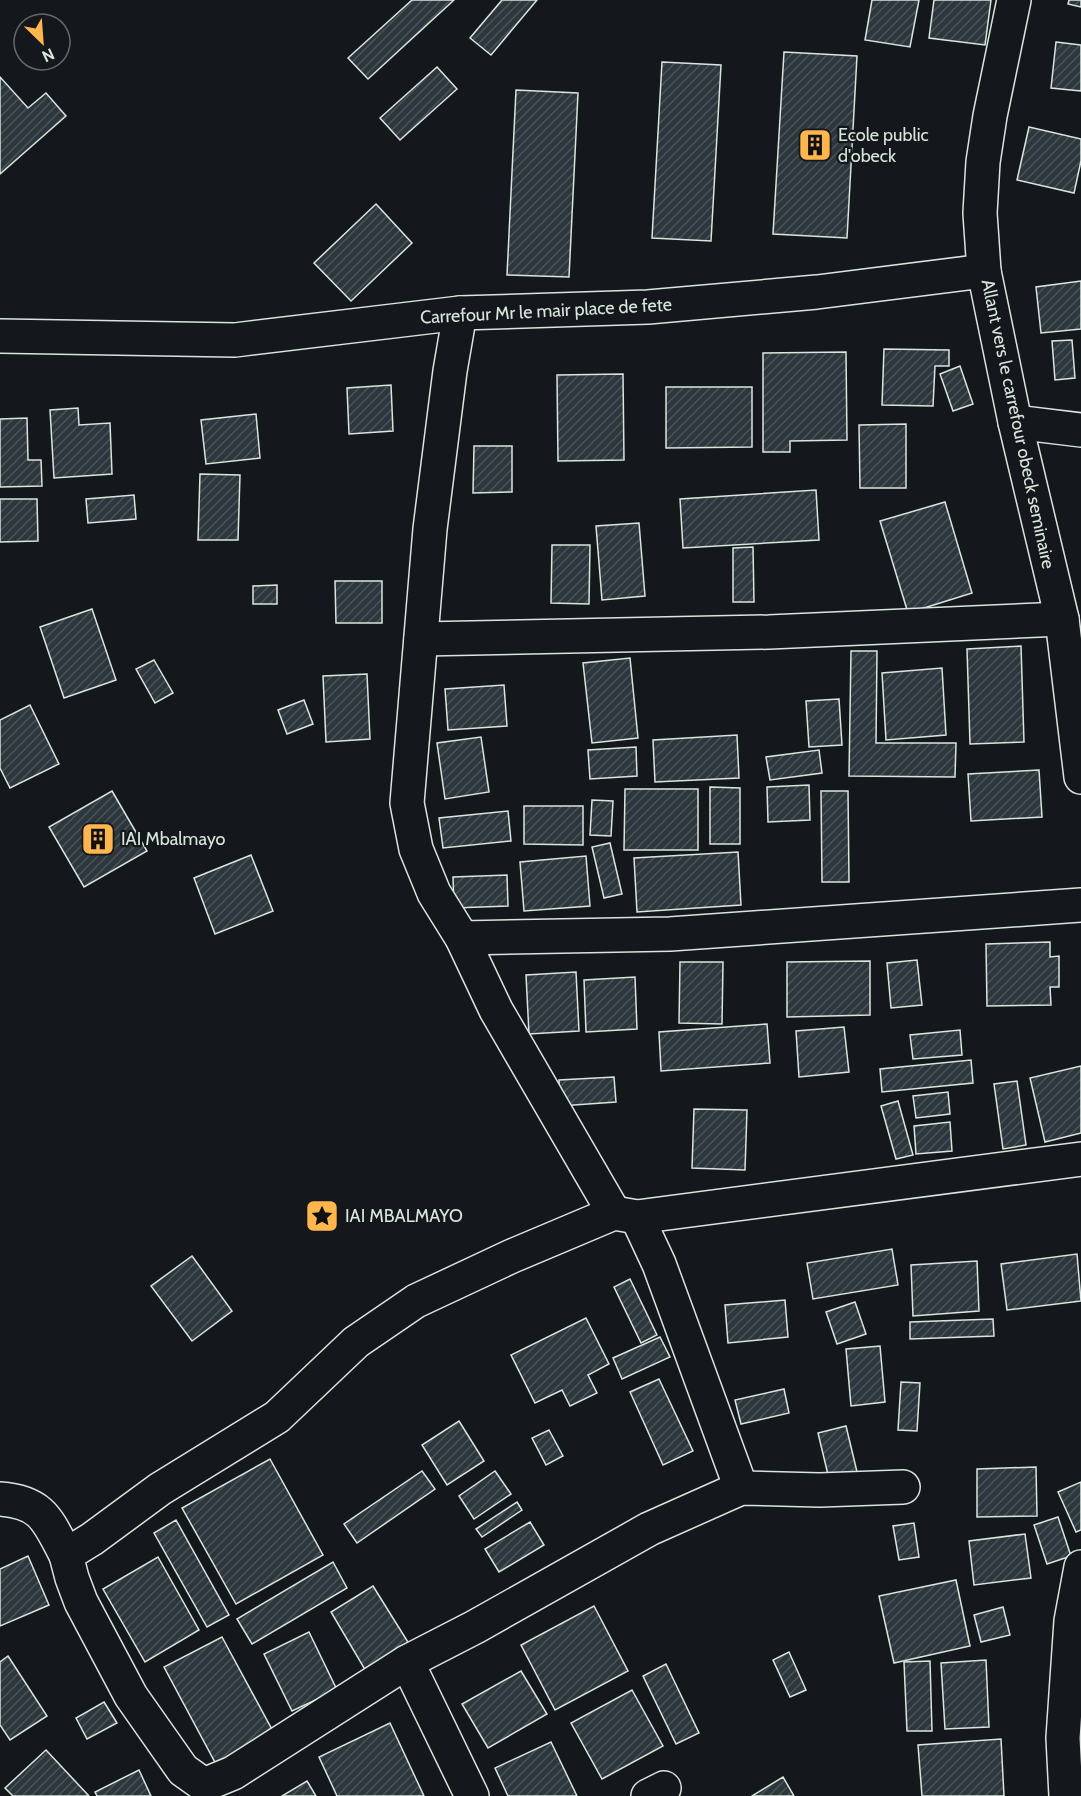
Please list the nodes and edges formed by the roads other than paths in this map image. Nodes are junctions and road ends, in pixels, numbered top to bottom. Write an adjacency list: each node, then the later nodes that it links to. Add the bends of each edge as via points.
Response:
1 (1014, 0): 2 (street, Allant vers le carrefour obeck seminaire, via 983,162 980,213)
2 (984, 271): 3 (street, Carrefour Mr le mair place de fete, via 817,292 648,307); 5 (street, Allant vers le carrefour obeck seminaire)
3 (460, 313): 4 (street, Carrefour Mr le mair place de fete, via 235,340); 8 (street, via 430,529)
4 (0, 336)
5 (1015, 422): 6 (street); 7 (street, Allant vers le carrefour obeck seminaire)
6 (1081, 430)
7 (1062, 619): 8 (street, via 769,632); 9 (street, Allant vers le carrefour obeck seminaire)
8 (422, 639): 11 (street, via 407,803 416,849 434,893)
9 (1081, 777)
10 (1081, 905): 11 (street, via 670,934)
11 (462, 938): 13 (street, via 496,1010)
12 (1081, 1159): 13 (street)
13 (626, 1215): 15 (street, via 659,1264); 17 (street, via 512,1256 416,1301 356,1342 277,1417 160,1489)
14 (903, 1487): 15 (street, via 820,1491)
15 (741, 1488): 20 (street, via 649,1529)
16 (0, 1499): 17 (street, via 19,1500 34,1507 47,1520)
17 (66, 1555): 20 (street, via 81,1602 130,1696 183,1770 204,1785 233,1773)
18 (1081, 1567): 19 (street)
19 (1076, 1621): 22 (street, via 1063,1738)
20 (407, 1662): 21 (street)
21 (472, 1796)
22 (1066, 1796)

